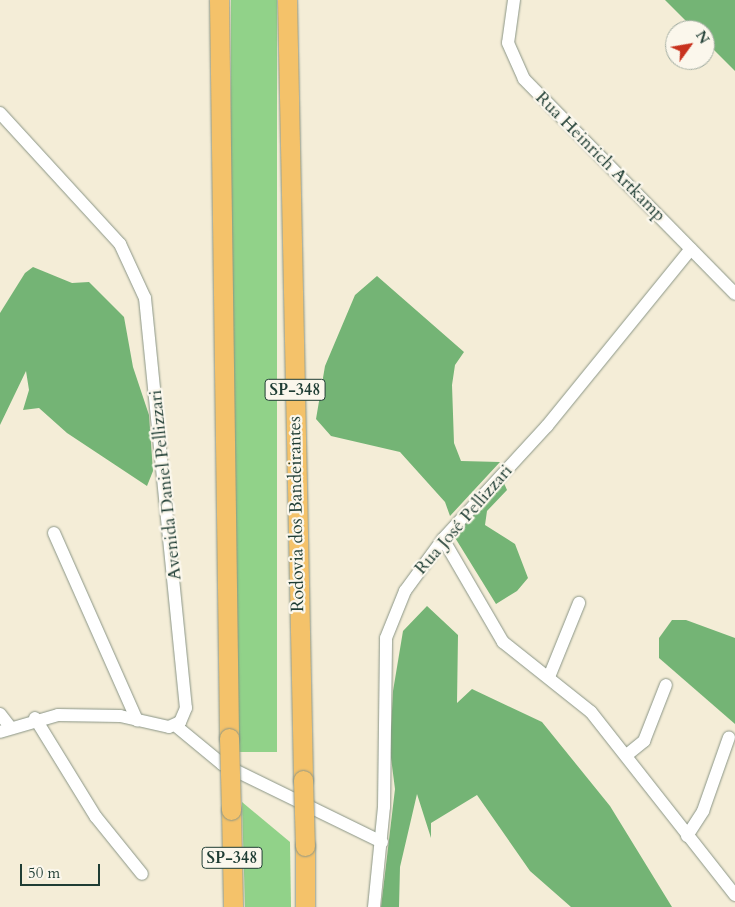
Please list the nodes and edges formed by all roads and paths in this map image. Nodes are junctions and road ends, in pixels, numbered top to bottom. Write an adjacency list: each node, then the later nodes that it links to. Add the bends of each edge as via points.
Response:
1 (219, 0): 23 (highway, SP-348, bridge)
2 (287, 0): 24 (highway, Rodovia dos Bandeirantes / SP-348, bridge)
3 (514, 0): 5 (street, Rua Heinrich Artkamp, via 508,43 515,68)
4 (0, 113): 15 (street, Avenida Daniel Pellizzari, via 120,244 144,298 185,678 186,708)
5 (691, 249): 6 (street, Rua Heinrich Artkamp); 8 (street, Rua José Pellizzari, via 547,426)
6 (735, 294)
7 (54, 533): 14 (street)
8 (443, 539): 10 (street, via 502,642); 20 (street, Rua José Pellizzari, via 405,591 386,638)
9 (579, 602): 10 (street)
10 (549, 677): 18 (street, via 591,712)
11 (666, 685): 18 (street, via 644,741)
12 (0, 714): 16 (street)
13 (35, 718): 14 (street, via 98,715); 16 (street); 21 (street, via 96,818)
14 (137, 720): 15 (street)
15 (176, 726): 20 (street, via 222,764)
16 (5, 729)
17 (729, 737): 19 (street, via 703,811)
18 (628, 754): 19 (street)
19 (687, 836): 22 (street)
20 (382, 842): 25 (street, Rua José Pellizzari)
21 (142, 874)
22 (735, 894)
23 (233, 907)
24 (305, 907)
25 (374, 907)

